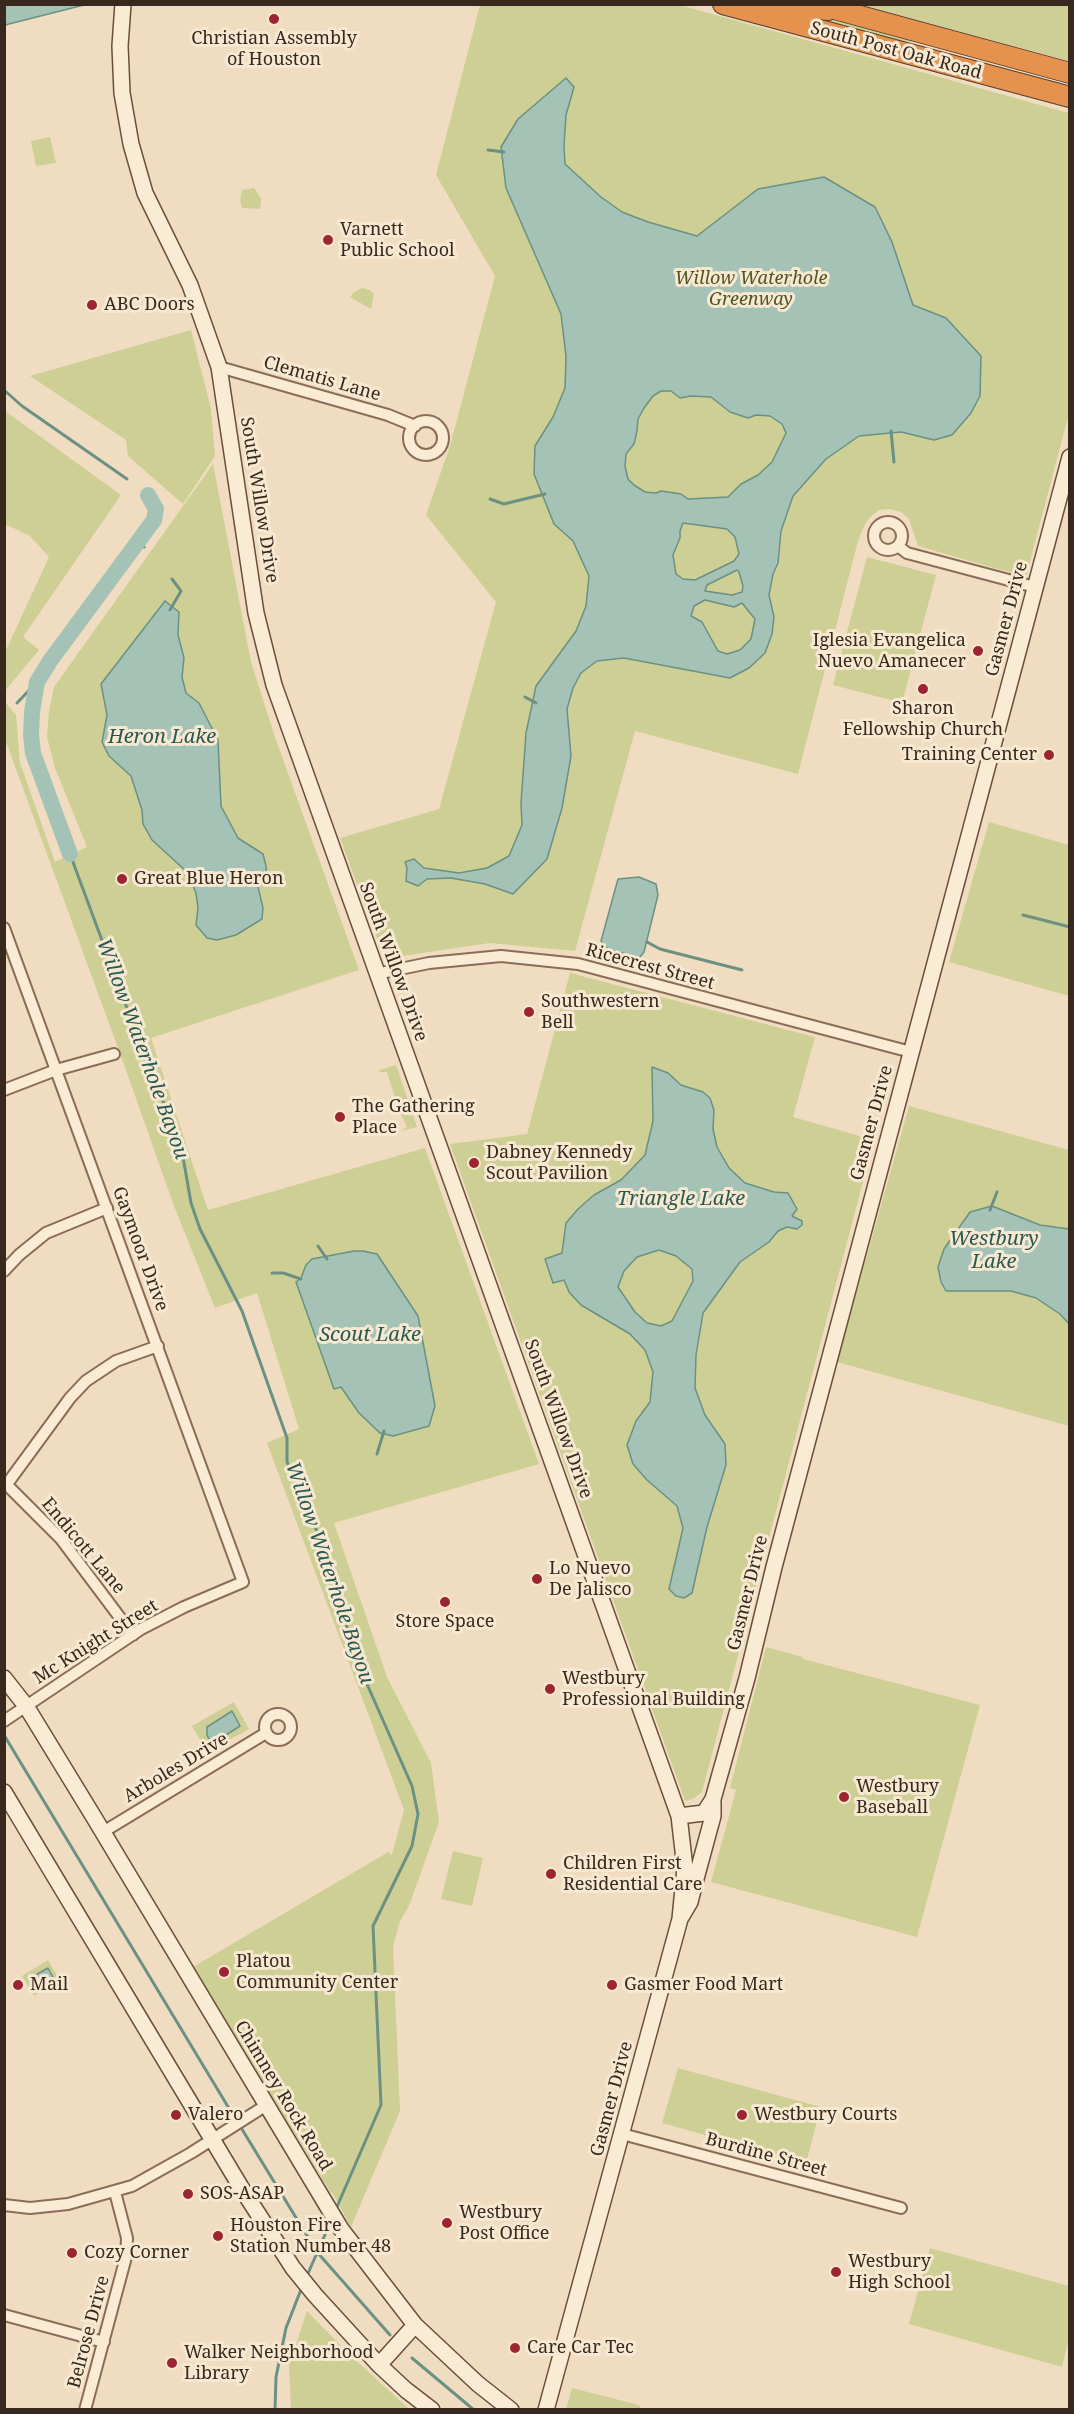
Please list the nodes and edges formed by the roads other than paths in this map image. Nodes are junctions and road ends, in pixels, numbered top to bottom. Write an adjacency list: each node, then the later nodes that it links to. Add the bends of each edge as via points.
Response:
1 (123, 4): 10 (street, South Willow Drive, via 122,93 134,156 151,206 190,285)
2 (723, 4): 7 (highway, South Post Oak Road)
3 (779, 4): 5 (highway)
4 (816, 4): 5 (highway, South Post Oak Road)
5 (845, 12): 6 (highway, South Post Oak Road)
6 (1002, 55): 7 (highway, via 991,62 955,55); 8 (highway, South Post Oak Road)
7 (926, 58): 9 (highway, South Post Oak Road)
8 (1070, 73)
9 (1070, 97)
10 (219, 367): 11 (street, Clematis Lane); 16 (street, South Willow Drive, via 256,613 268,662)
11 (415, 426)
12 (1070, 457): 14 (street, Gasmer Drive)
13 (898, 546): 14 (street, via 907,554)
14 (1035, 587): 17 (street, Gasmer Drive)
15 (4, 928): 19 (street, Gaymoor Drive)
16 (376, 974): 17 (street, Ricecrest Street, via 429,963 501,956 578,964); 33 (street, South Willow Drive)
17 (911, 1052): 32 (street, Gasmer Drive)
18 (114, 1054): 19 (street)
19 (56, 1070): 20 (street); 21 (street, Gaymoor Drive)
20 (4, 1090)
21 (107, 1208): 22 (street, via 46,1233); 23 (street, Gaymoor Drive)
22 (4, 1271)
23 (158, 1346): 24 (street, via 116,1361 86,1380); 25 (street, Gaymoor Drive)
24 (6, 1483): 26 (street, Endicott Lane, via 61,1539)
25 (243, 1582): 26 (street, Mc Knight Street, via 184,1607)
26 (133, 1635): 28 (street, Mc Knight Street)
27 (4, 1678): 28 (street, Chimney Rock Road)
28 (21, 1710): 29 (street, Mc Knight Street); 34 (street, Chimney Rock Road)
29 (4, 1721)
30 (266, 1733): 34 (street, Arboles Drive)
31 (4, 1792): 38 (street)
32 (713, 1799): 33 (street, via 704,1813); 35 (street, Gasmer Drive, via 713,1816 690,1902)
33 (679, 1816): 35 (street, South Willow Drive, via 685,1868)
34 (103, 1832): 36 (street, Chimney Rock Road)
35 (680, 1919): 37 (street, Gasmer Drive)
36 (260, 2110): 38 (street); 43 (street, Chimney Rock Road, via 341,2229)
37 (622, 2134): 41 (street, Burdine Street); 49 (street, Gasmer Drive)
38 (219, 2136): 39 (street, via 158,2173); 45 (street, via 242,2189 293,2268)
39 (115, 2192): 40 (street, via 46,2207); 44 (street, Belrose Drive, via 127,2238 126,2257)
40 (4, 2205)
41 (901, 2208)
42 (4, 2315): 44 (street)
43 (415, 2325): 45 (street); 48 (street, Chimney Rock Road)
44 (104, 2342): 46 (street, Belrose Drive)
45 (379, 2365): 47 (street)
46 (86, 2409)
47 (432, 2409)
48 (510, 2409)
49 (546, 2409)

